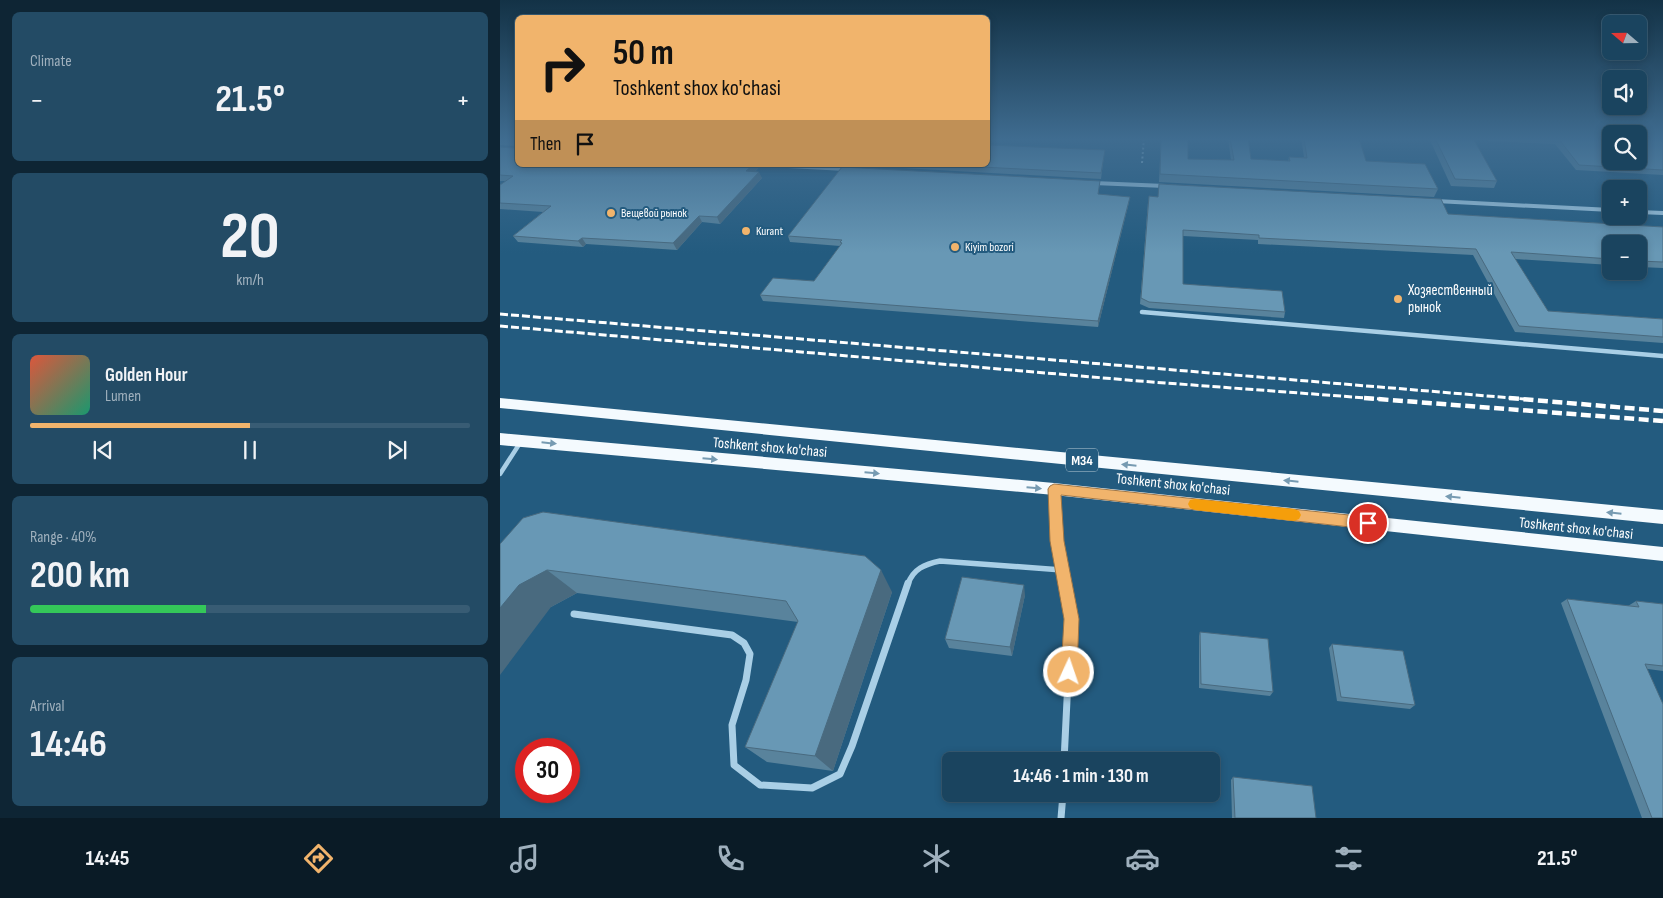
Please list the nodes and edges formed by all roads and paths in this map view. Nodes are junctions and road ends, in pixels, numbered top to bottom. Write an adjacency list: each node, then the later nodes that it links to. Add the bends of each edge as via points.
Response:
1 (1086, 182): 2 (street)
2 (1175, 187)
3 (1433, 201): 4 (street)
4 (1602, 210)
5 (1647, 212): 6 (street)
6 (1663, 213)
7 (1142, 312): 8 (street)
8 (1663, 356)
9 (500, 403): 14 (highway, Toshkent shox ko'chasi / M34, one-way to 9)
10 (500, 439): 11 (highway, Toshkent shox ko'chasi / M34)
11 (521, 441): 12 (lane); 13 (highway, Toshkent shox ko'chasi / M34, one-way to 13)
12 (500, 474)
13 (1054, 489): 15 (highway, Toshkent shox ko'chasi / M34); 16 (street)
14 (1663, 517)
15 (1663, 554)
16 (1062, 570): 17 (street, via 940,561 924,564 910,577 840,774 812,788 760,785 734,765 732,725 746,680 750,654 744,643 732,635); 18 (street, via 1072,619)
17 (574, 614)
18 (1065, 752)
19 (1062, 802): 20 (street)
20 (1061, 818)

